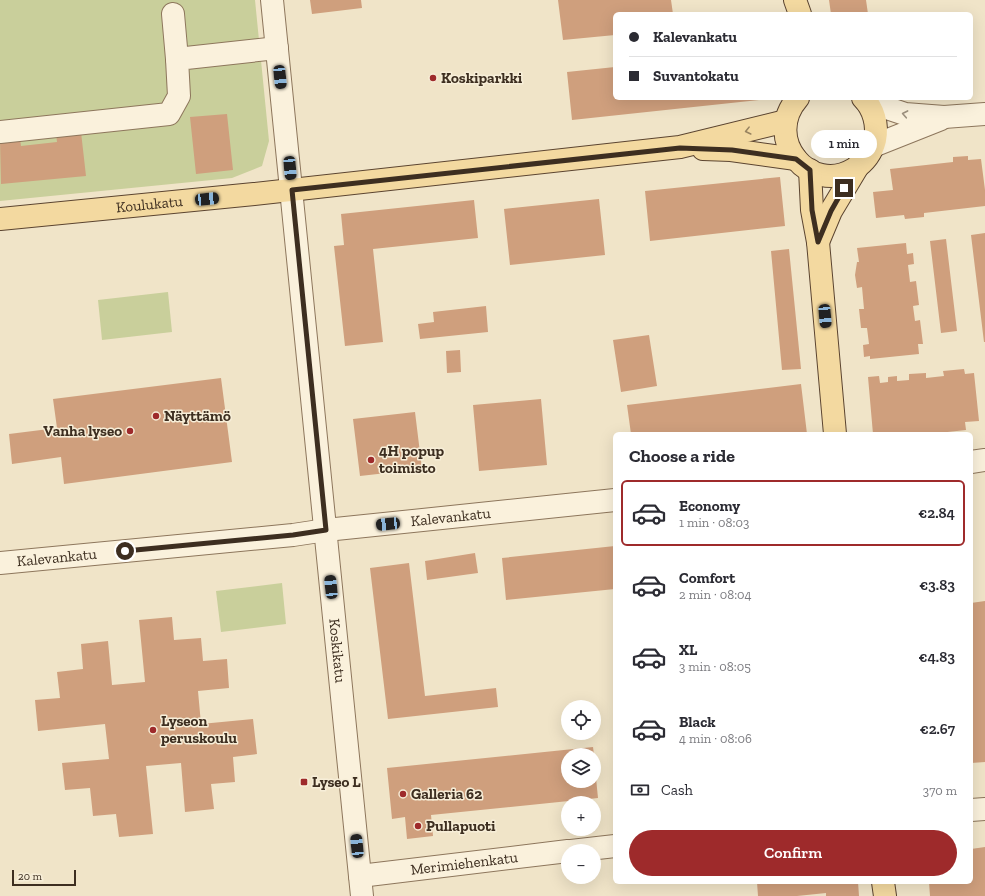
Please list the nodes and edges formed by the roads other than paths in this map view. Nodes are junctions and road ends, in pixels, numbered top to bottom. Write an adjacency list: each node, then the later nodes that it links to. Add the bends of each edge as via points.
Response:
1 (272, 0): 7 (street, Koskikatu)
2 (790, 0): 4 (main road)
3 (795, 0): 5 (main road)
4 (791, 12)
5 (799, 12)
6 (173, 14): 8 (street)
7 (277, 48): 8 (street); 19 (street, Koskikatu)
8 (177, 59): 14 (street, via 179,96 169,114)
9 (797, 100): 13 (main road)
10 (864, 100): 12 (street, one-way to 10, via 905,114); 15 (main road, via 875,118)
11 (985, 114): 12 (street)
12 (944, 118): 15 (street)
13 (786, 121): 16 (main road, Koulukatu, one-way to 16); 17 (main road, via 786,141 790,150)
14 (0, 132)
15 (873, 146): 18 (main road, via 870,154)
16 (680, 148): 17 (main road, Koulukatu, via 732,150); 19 (main road, Koulukatu)
17 (803, 164): 18 (main road, Koulukatu, via 819,174 829,175 845,173); 21 (main road)
18 (858, 166): 21 (main road, via 831,211)
19 (292, 190): 20 (main road, Koulukatu); 26 (street, Koskikatu)
20 (0, 219)
21 (818, 242): 22 (main road)
22 (836, 432)
23 (985, 460): 24 (street)
24 (973, 462)
25 (613, 500): 26 (street, Kalevankatu)
26 (326, 530): 27 (street, Kalevankatu); 34 (street, Koskikatu)
27 (0, 563)
28 (985, 809): 29 (street)
29 (973, 810)
30 (613, 846): 31 (street, Merimiehenkatu)
31 (601, 848)
32 (561, 852): 34 (street, Merimiehenkatu)
33 (884, 884): 35 (main road)
34 (361, 886)
35 (885, 896)

